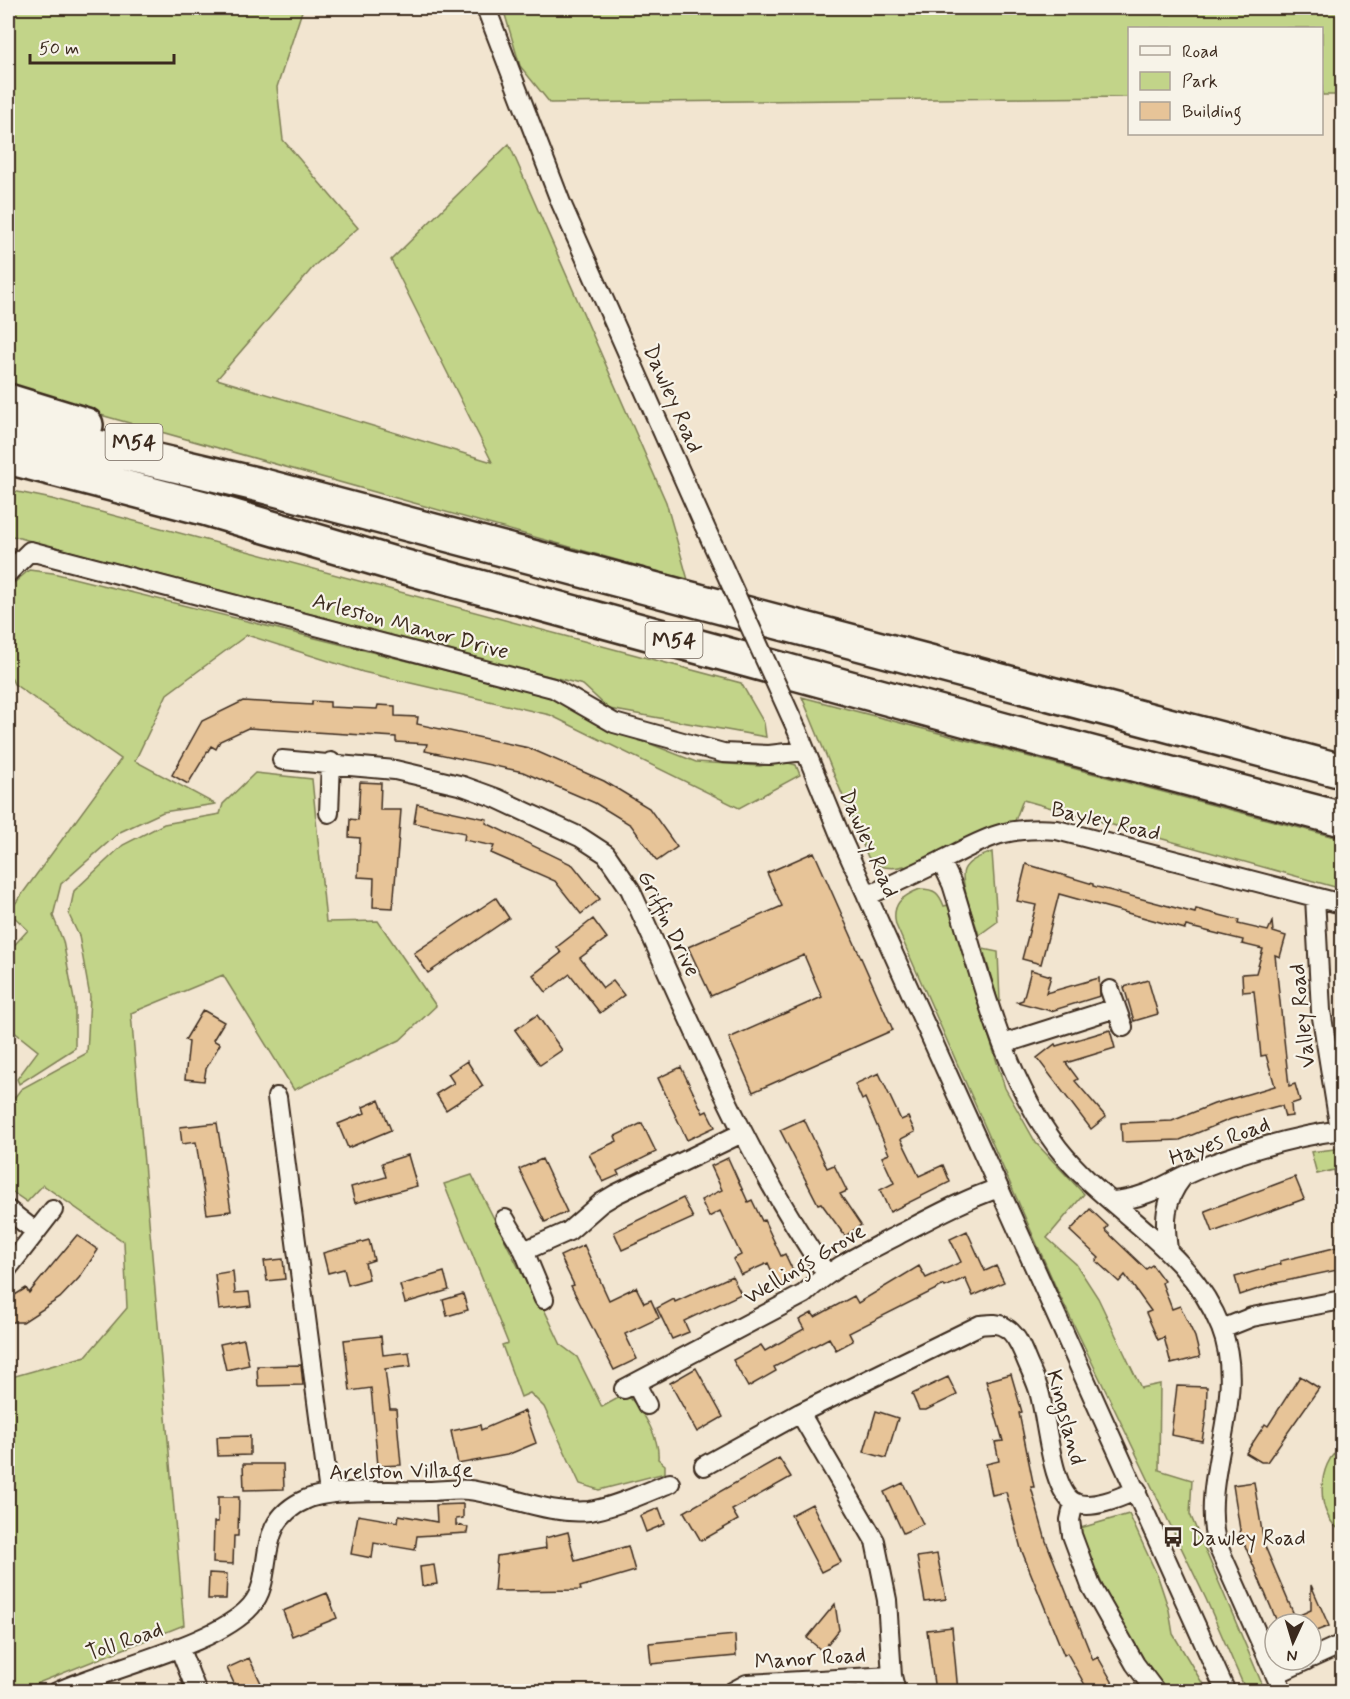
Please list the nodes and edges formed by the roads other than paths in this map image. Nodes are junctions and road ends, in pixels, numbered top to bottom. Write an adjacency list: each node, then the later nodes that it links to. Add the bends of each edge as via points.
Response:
1 (486, 8): 7 (street, Dawley Road, bridge, via 561,203)
2 (8, 401): 5 (highway, M54)
3 (8, 426): 5 (highway, M54)
4 (8, 457): 12 (highway, M54)
5 (260, 485): 10 (highway, M54)
6 (8, 573): 7 (street, Arleston Manor Drive, via 30,551 554,688 614,723 723,753)
7 (804, 751): 14 (street, Dawley Road)
8 (282, 760): 9 (street, Griffin Drive)
9 (331, 762): 11 (street); 23 (street, Griffin Drive, via 395,770 463,786 580,837 606,854 630,889)
10 (1342, 771)
11 (328, 813)
12 (1342, 819)
13 (941, 861): 14 (street, Bayley Road); 15 (street, Bayley Road, via 1000,833 1033,828 1057,830); 20 (street, via 952,884)
14 (867, 896): 25 (street, Dawley Road)
15 (1315, 897): 16 (street, Bayley Road); 22 (street, Valley Road, via 1321,1011)
16 (1342, 904)
17 (1110, 990): 18 (street)
18 (1116, 1008): 19 (street); 20 (street)
19 (1123, 1027)
20 (1003, 1044): 26 (street, via 1059,1149)
21 (277, 1097): 43 (street)
22 (1341, 1130): 24 (street, Hayes Road, via 1257,1148)
23 (742, 1133): 32 (street, via 616,1194 569,1231); 34 (street, Griffin Drive)
24 (1183, 1176): 26 (street, Hayes Road, via 1139,1198); 31 (street, via 1166,1205)
25 (999, 1188): 34 (street, Wellings Grove, via 966,1199); 42 (street, Dawley Road)
26 (1114, 1201): 31 (street)
27 (8, 1210): 30 (street)
28 (53, 1210): 30 (street)
29 (505, 1219): 32 (street)
30 (36, 1232): 33 (street)
31 (1168, 1249): 37 (street, via 1206,1298)
32 (524, 1251): 35 (street)
33 (8, 1268)
34 (826, 1273): 38 (street, Wellings Grove, via 804,1294 630,1386)
35 (544, 1299)
36 (1342, 1300): 37 (street, via 1252,1317)
37 (1222, 1329): 50 (street, via 1227,1349 1228,1397 1214,1474 1211,1522 1216,1542)
38 (647, 1405)
39 (800, 1413): 40 (street, Kingsland); 44 (street, Kingsland, via 980,1325 994,1323 1007,1328 1017,1339 1039,1389 1058,1479); 51 (street, via 875,1541 887,1600)
40 (704, 1466)
41 (670, 1483): 43 (street, Arelston Village, via 590,1511 554,1509 468,1490)
42 (1137, 1490): 44 (street, via 1104,1501); 56 (street, Dawley Road)
43 (329, 1493): 45 (street, Arelston Village, via 307,1499 285,1512 271,1533 253,1604 237,1620)
44 (1074, 1502): 55 (street, via 1072,1535 1091,1586 1135,1664)
45 (206, 1636): 47 (street, Toll Road)
46 (1342, 1644): 48 (street)
47 (179, 1647): 52 (street, Toll Road); 53 (street)
48 (1323, 1653)
49 (1280, 1672): 50 (street)
50 (1276, 1674): 57 (street)
51 (894, 1684): 54 (street, Manor Road, via 747,1684)
52 (57, 1692)
53 (197, 1692)
54 (732, 1692)
55 (1156, 1692)
56 (1226, 1692)
57 (1283, 1692)

